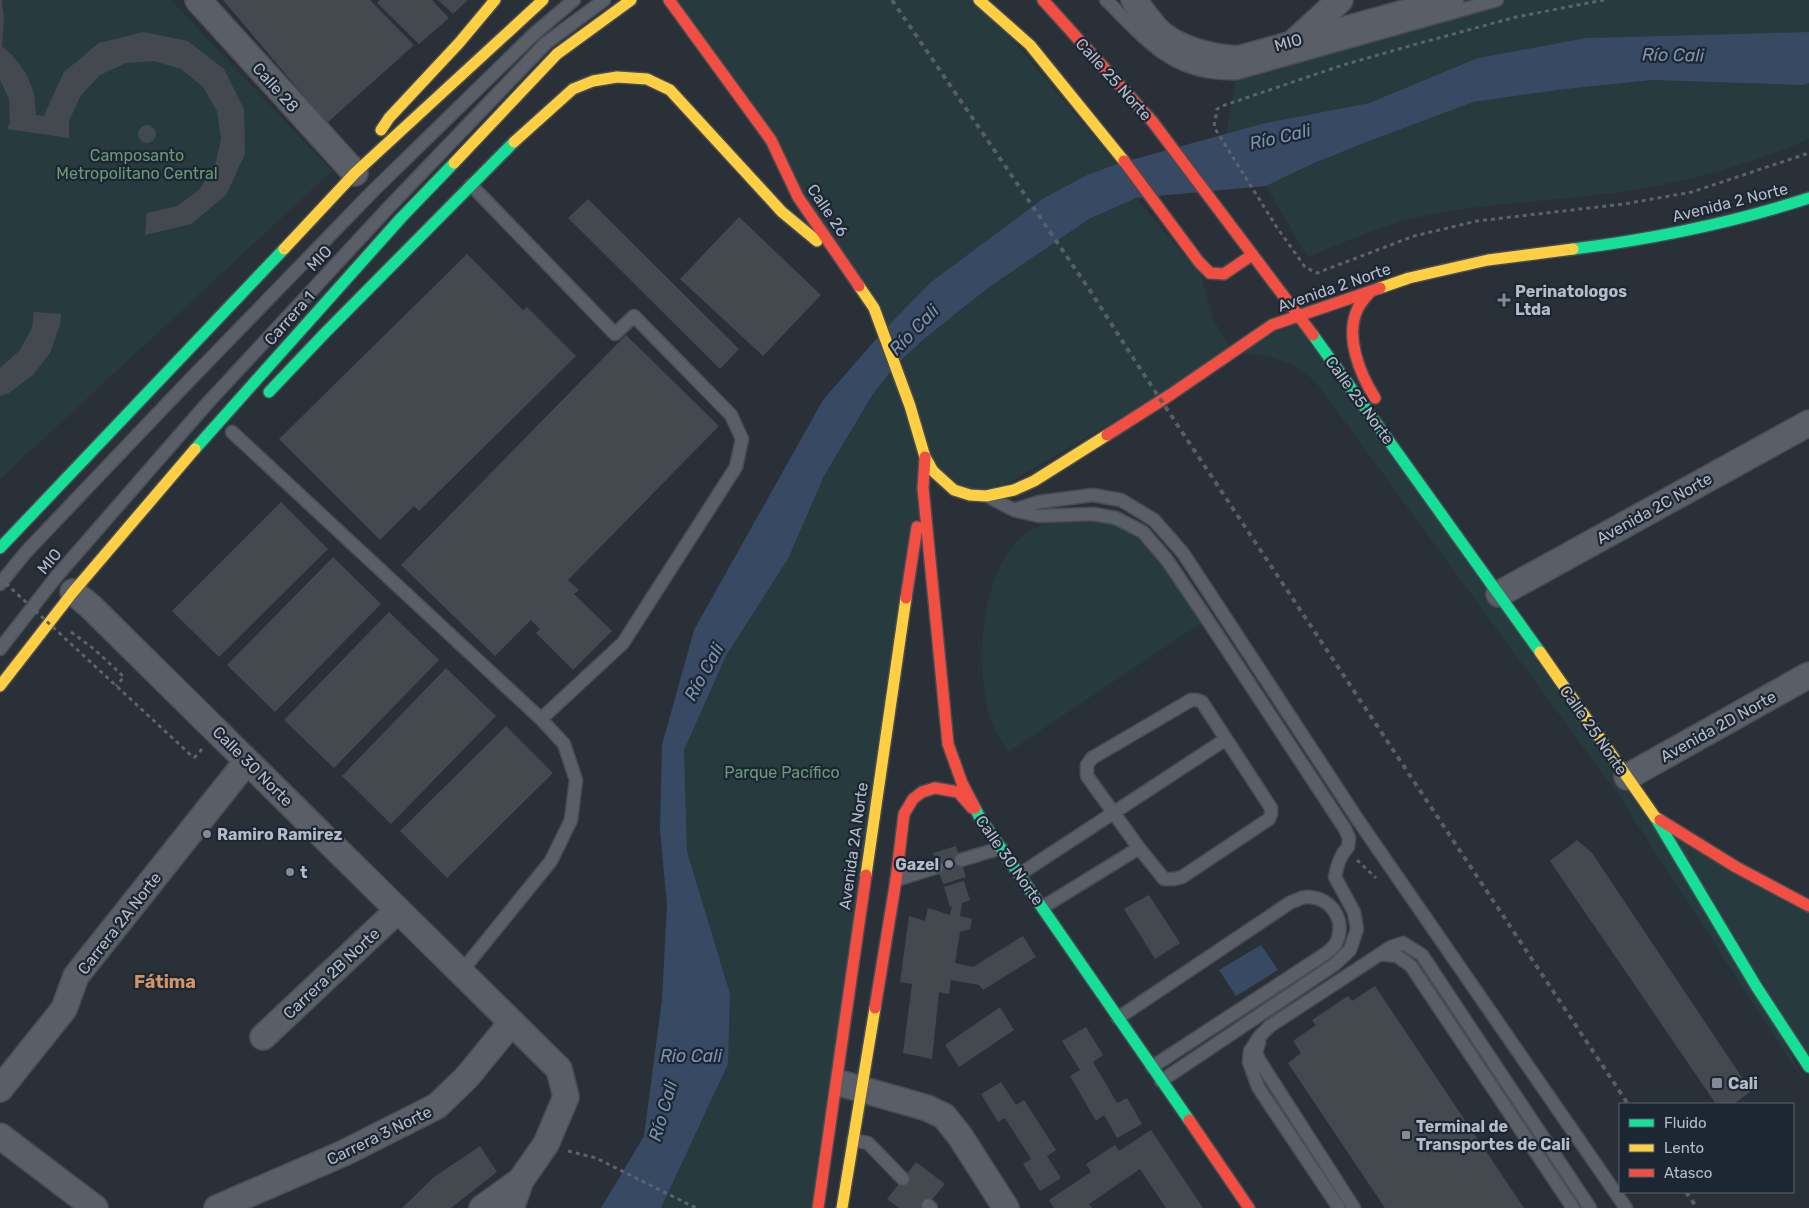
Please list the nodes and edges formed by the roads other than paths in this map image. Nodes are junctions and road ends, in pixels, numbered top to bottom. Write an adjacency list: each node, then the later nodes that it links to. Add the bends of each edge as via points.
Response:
1 (198, 0): 16 (street, Calle 28)
2 (496, 0): 16 (main road, via 389,118)
3 (543, 0): 16 (main road)
4 (574, 0): 34 (lane, MIO, via 535,33 373,191 26,552)
5 (604, 0): 37 (lane, MIO, via 546,43 389,207 198,414 56,576)
6 (631, 0): 30 (main road, Carrera 1, via 557,54 401,218)
7 (669, 0): 20 (main road, Calle 26, via 771,140 798,197)
8 (979, 0): 19 (main road, via 1030,44 1210,273 1224,274)
9 (1043, 0): 19 (main road, Calle 25 Norte, via 1152,121)
10 (1106, 0): 13 (lane, MIO, via 1160,52 1193,69 1227,73 1237,73)
11 (1134, 0): 15 (street, via 1163,36 1191,51 1238,59)
12 (1340, 0): 15 (street)
13 (1497, 0)
14 (1444, 1): 15 (street)
15 (1289, 46)
16 (355, 173): 33 (main road)
17 (471, 185): 20 (main road, via 573,89 617,77 647,79 670,90 782,212); 23 (main road); 40 (lane, via 615,334 634,316 731,415 742,439 736,466 623,643)
18 (1809, 198): 21 (main road, Avenida 2 Norte, via 1704,227 1620,243 1488,260 1409,278)
19 (1248, 250): 22 (main road, Calle 25 Norte)
20 (844, 262): 28 (main road, Calle 26, via 874,308)
21 (1370, 292): 22 (main road, Avenida 2 Norte); 26 (main road, via 1358,309 1354,341 1360,369 1383,412)
22 (1298, 315): 26 (main road, Calle 25 Norte); 31 (main road, Avenida 2 Norte, via 1272,325 1034,482)
23 (259, 404)
24 (1809, 423): 36 (street, Avenida 2C Norte)
25 (232, 432): 40 (lane)
26 (1393, 445): 36 (main road, Calle 25 Norte)
27 (210, 450): 30 (main road)
28 (925, 457): 29 (main road, Calle 30 Norte); 31 (main road, Avenida 2 Norte, via 940,479 954,490)
29 (923, 488): 46 (main road, Calle 30 Norte, via 948,744 962,783); 65 (main road, Avenida 2A Norte, via 888,712)
30 (157, 493): 35 (main road, Carrera 1)
31 (986, 496): 32 (lane)
32 (1014, 510): 64 (lane, via 1038,516 1093,514 1116,518 1143,532 1208,619 1349,838 1335,877 1354,912 1357,929 1350,950); 84 (lane, via 1039,502 1093,495 1121,500 1154,520 1183,553 1358,820)
33 (3, 538)
34 (0, 584)
35 (73, 592): 39 (main road, Carrera 1); 42 (street, Calle 30 Norte)
36 (1499, 594): 43 (main road, Calle 25 Norte)
37 (0, 649)
38 (1809, 675): 43 (street, Avenida 2D Norte)
39 (0, 686)
40 (541, 718): 57 (lane, via 564,744 576,780 572,820 551,861)
41 (1226, 739): 44 (lane); 44 (lane, via 1202,702 1191,700 1092,758 1087,765 1087,776); 48 (lane, via 1270,808 1272,814 1269,819 1182,877 1174,879 1164,879)
42 (247, 761): 55 (street, Calle 30 Norte); 67 (street, Carrera 2A Norte, via 76,976 64,1009)
43 (1627, 777): 45 (main road, Calle 25 Norte)
44 (1114, 813): 48 (lane); 51 (lane)
45 (1655, 817): 53 (main road, Calle 25 Norte, via 1736,867); 63 (main road, Calle 25 Norte, via 1756,986)
46 (980, 818): 47 (main road, Calle 30 Norte); 52 (main road, via 958,792 934,788 922,792 913,799 904,814)
47 (1001, 848): 49 (lane); 51 (main road, Calle 30 Norte)
48 (1139, 848): 54 (lane)
49 (960, 860)
50 (937, 867): 52 (lane)
51 (1020, 874): 54 (main road, Calle 30 Norte)
52 (896, 880): 66 (main road)
53 (1809, 906)
54 (1042, 907): 58 (main road, Calle 30 Norte)
55 (398, 910): 57 (street, Calle 30 Norte); 61 (street, Carrera 2B Norte)
56 (1380, 954): 60 (lane, via 1270,1026); 82 (lane, via 1397,956 1411,966); 83 (lane, via 1403,943 1422,955)
57 (461, 972): 59 (street, Calle 30 Norte)
58 (1118, 1018): 62 (main road, Calle 30 Norte); 62 (lane, via 1291,902 1304,897 1318,898 1331,905 1339,917 1340,931 1335,944 1325,954)
59 (512, 1022): 71 (street, Calle 30 Norte, via 559,1069 566,1096 546,1144); 73 (street, Carrera 3 Norte, via 437,1106 344,1153)
60 (1260, 1036): 80 (lane, via 1250,1051 1249,1062 1258,1087); 81 (lane, via 1256,1052 1259,1060)
61 (264, 1037)
62 (1152, 1067): 64 (main road, Calle 30 Norte)
63 (1809, 1067)
64 (1161, 1081): 79 (main road, Calle 30 Norte)
65 (837, 1083): 66 (street); 76 (main road, Avenida 2A Norte)
66 (862, 1088): 69 (main road); 78 (street, via 944,1116)
67 (0, 1089)
68 (0, 1136): 72 (street)
69 (853, 1140): 70 (lane, via 868,1142); 77 (main road)
70 (903, 1179)
71 (521, 1180): 74 (street); 75 (street)
72 (95, 1208)
73 (217, 1208)
74 (482, 1208)
75 (511, 1208)
76 (818, 1208)
77 (842, 1208)
78 (1006, 1208)
79 (1249, 1208)
80 (1339, 1208)
81 (1354, 1208)
82 (1573, 1208)
83 (1590, 1208)
84 (1626, 1208)

